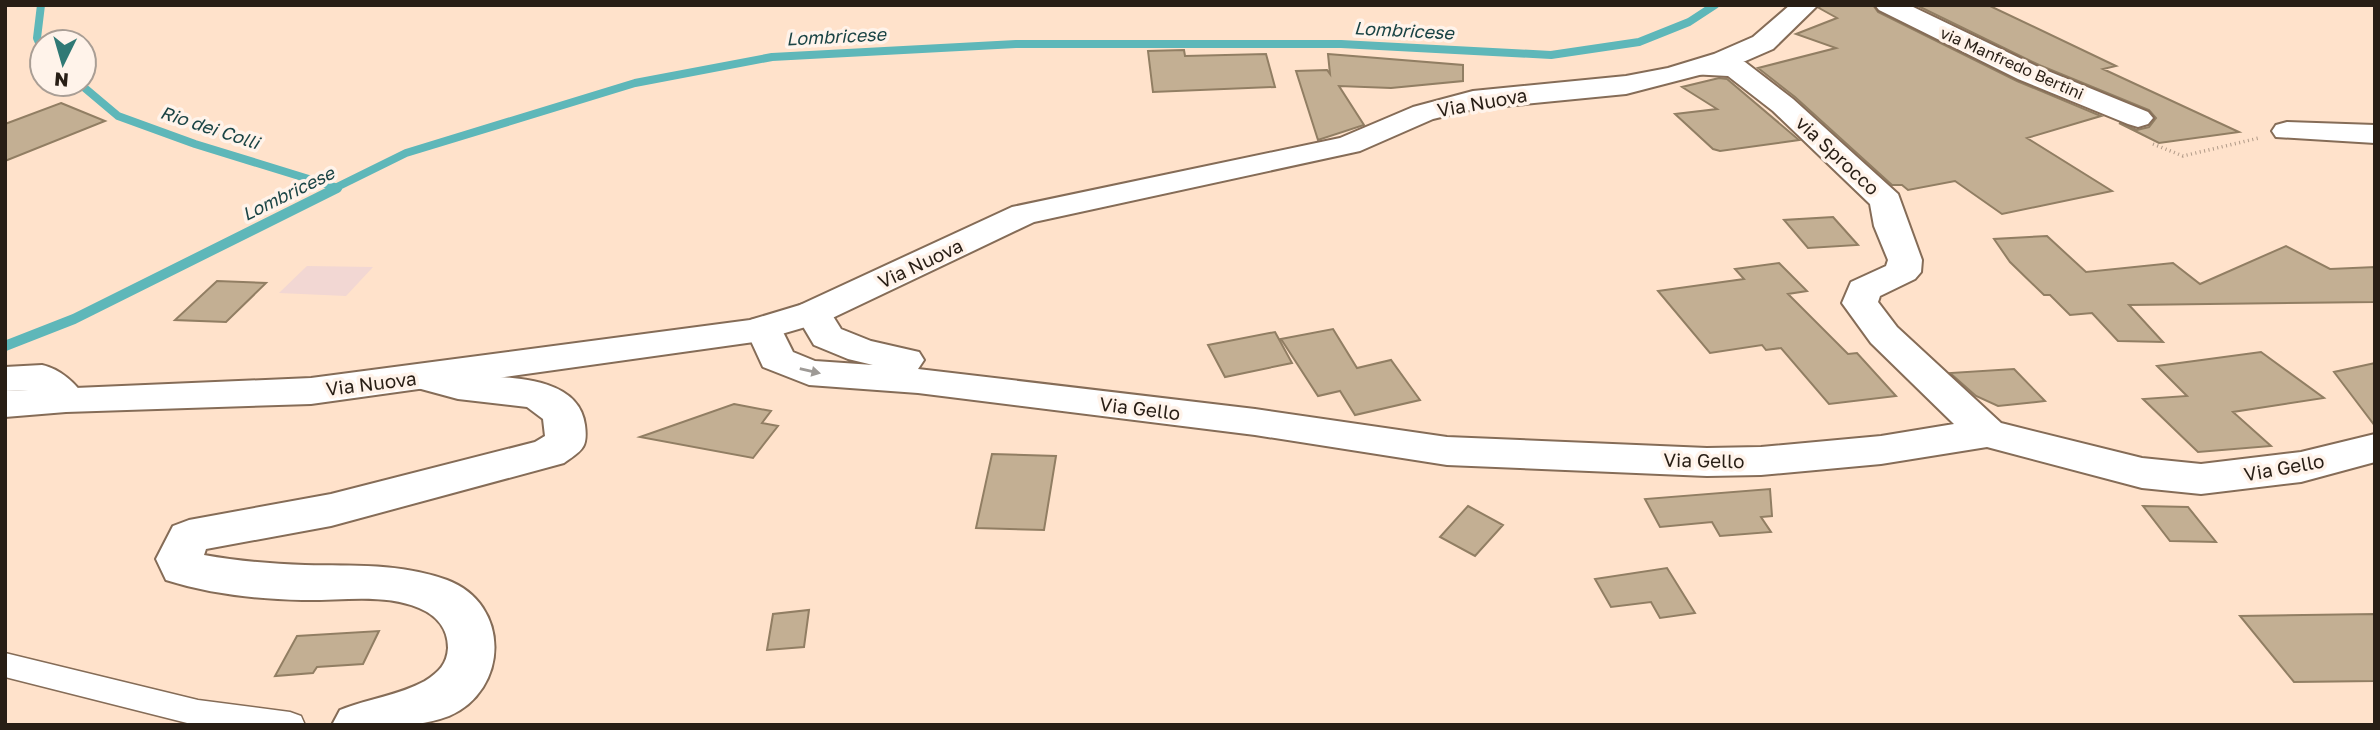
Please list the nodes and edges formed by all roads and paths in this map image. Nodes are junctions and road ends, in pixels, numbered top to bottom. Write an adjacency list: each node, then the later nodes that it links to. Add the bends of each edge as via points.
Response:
1 (1805, 5): 3 (street, Via Nuova, via 1763,43)
2 (1888, 5): 4 (street, via Manfredo Bertini, via 2028,73)
3 (1700, 68): 7 (street, Via Nuova, via 1626,85 1473,100 1423,113 1349,145 1024,214); 14 (street, via Sprocco, via 1735,68 1783,105 1886,201 1905,260 1903,272 1864,290 1860,303 1884,335)
4 (2138, 118): 5 (path, via 2126,134 2183,156)
5 (2287, 131): 6 (street)
6 (2375, 134)
7 (813, 313): 8 (street, Via Nuova); 11 (street, Via Gello, via 827,337 852,347 896,359 970,366)
8 (764, 328): 9 (street, Via Nuova); 11 (street, Via Gello, one-way to 11, via 777,359 809,373)
9 (424, 377): 12 (street, Via Nuova, via 311,391); 18 (street, via 538,396 563,414 566,441 549,453 331,510 205,531 188,538 179,559 182,568 240,580 385,585 431,593 458,609 472,635 472,665 452,690 436,700)
10 (5, 379): 12 (street, via 42,377)
11 (1027, 395): 14 (street, Via Gello, via 1447,451 1680,461 1761,461 1881,450)
12 (66, 399): 13 (street, Via Nuova)
13 (5, 404)
14 (1987, 433): 15 (street, Via Gello, via 2141,473 2200,479 2301,467)
15 (2375, 448)
16 (5, 665): 17 (lane, via 198,713)
17 (290, 725)
18 (358, 725)

